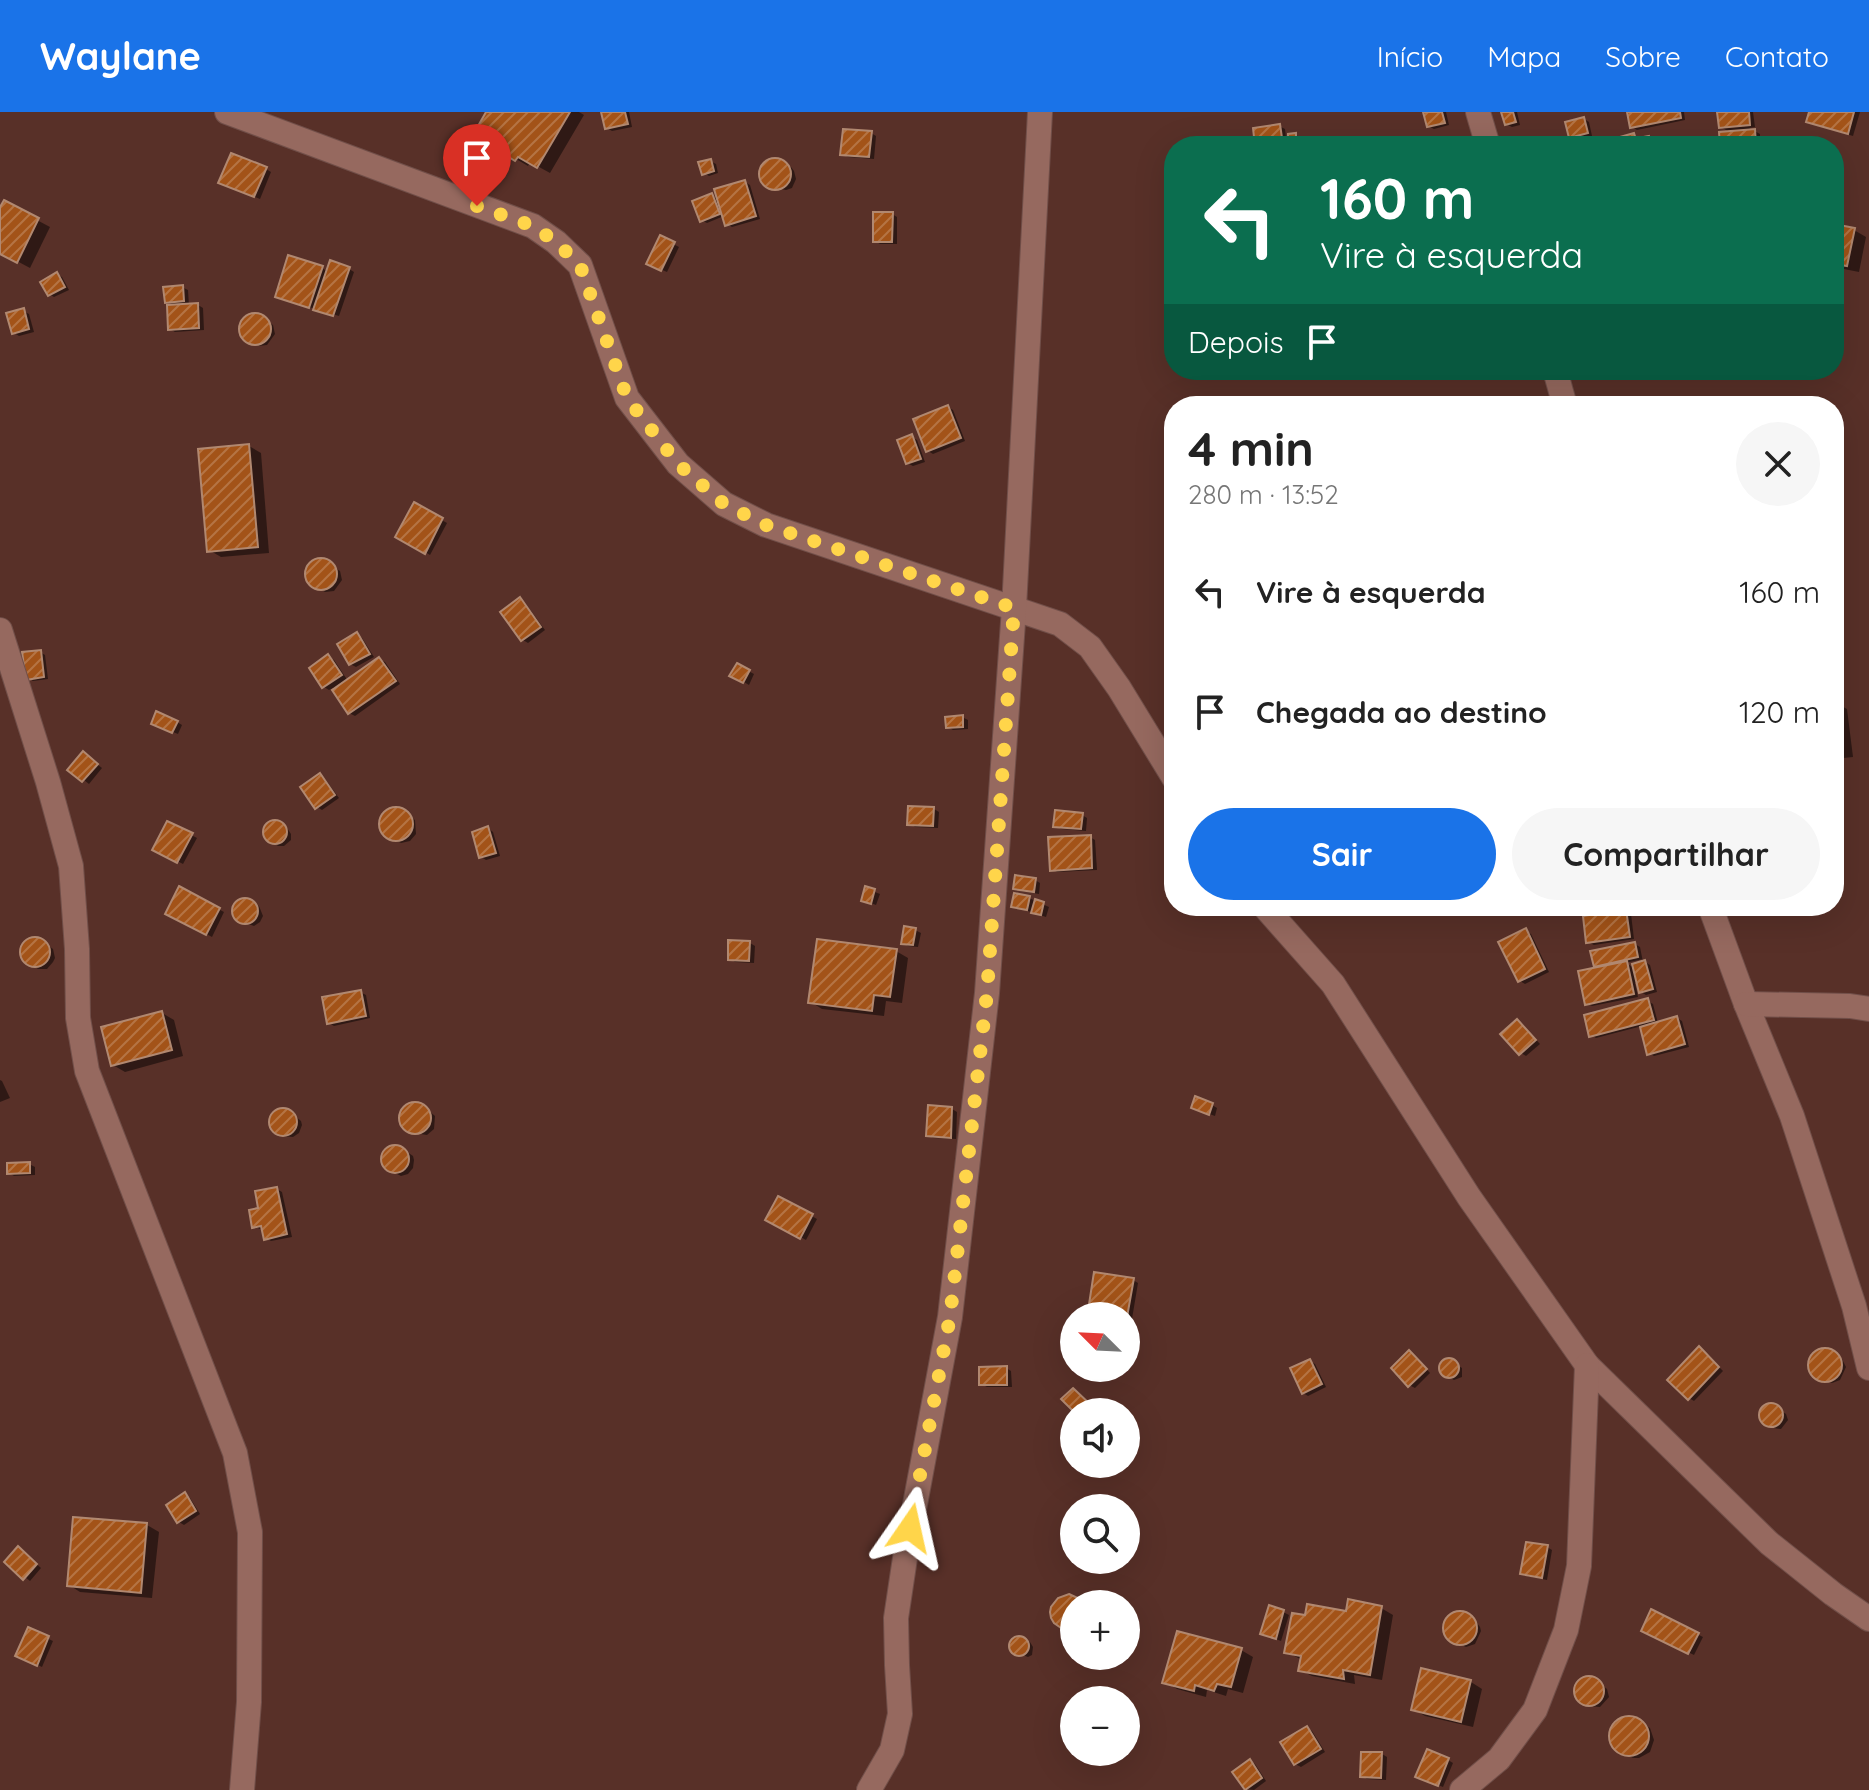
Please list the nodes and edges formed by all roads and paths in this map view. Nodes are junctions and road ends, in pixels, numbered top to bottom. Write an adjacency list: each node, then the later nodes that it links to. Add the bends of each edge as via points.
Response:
1 (227, 112): 5 (street, via 533,226 580,265 627,398 678,464 724,504 766,525)
2 (1040, 112): 5 (street)
3 (1478, 112): 4 (street)
4 (1485, 136)
5 (1014, 608): 7 (street, via 1060,624 1090,647); 16 (street, via 987,993 950,1317 896,1618 900,1714 892,1750)
6 (0, 630): 15 (street, via 71,866 78,1018 87,1071 235,1453 250,1532 249,1702)
7 (1164, 762)
8 (1273, 916): 12 (street, via 1333,984 1469,1197)
9 (1714, 916): 10 (street)
10 (1746, 1004): 11 (street); 13 (street, via 1792,1116)
11 (1869, 1009)
12 (1587, 1365): 14 (street, via 1769,1543); 17 (street, via 1579,1566 1566,1630 1535,1710 1499,1759)
13 (1869, 1368)
14 (1869, 1619)
15 (242, 1790)
16 (869, 1790)
17 (1462, 1790)

